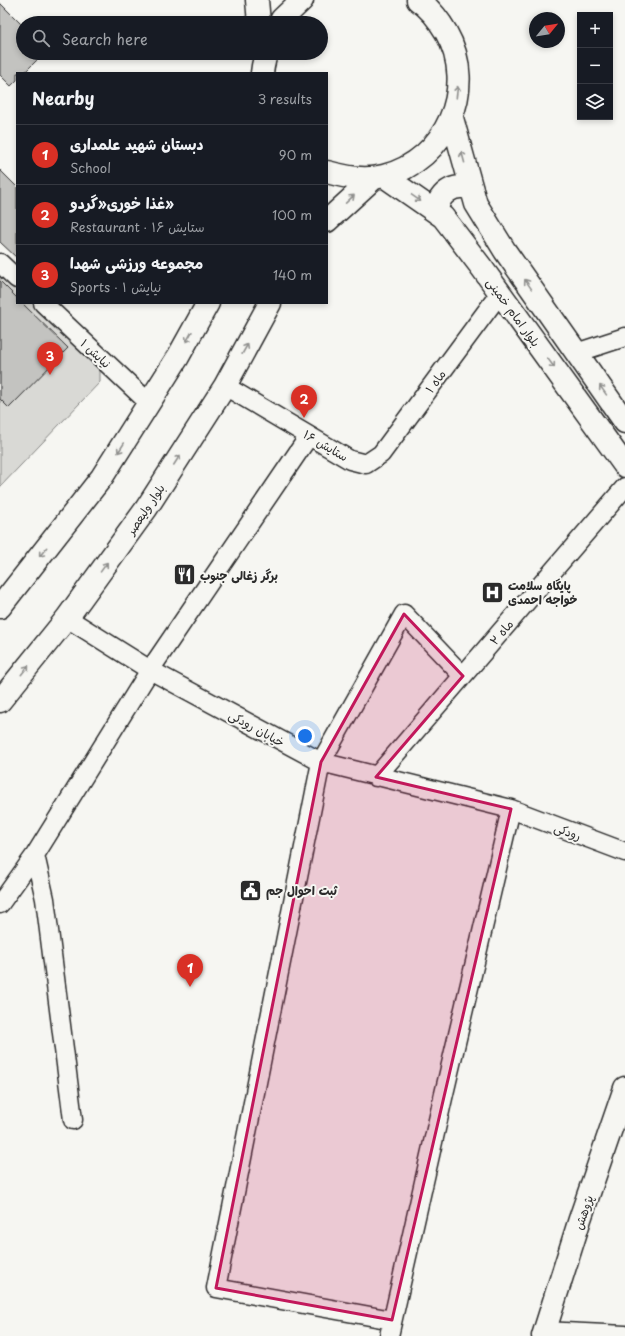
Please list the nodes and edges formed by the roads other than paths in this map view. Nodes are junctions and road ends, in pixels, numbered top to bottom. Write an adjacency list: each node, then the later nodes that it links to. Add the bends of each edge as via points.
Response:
1 (257, 0): 5 (main road)
2 (302, 0): 6 (main road)
3 (418, 0): 4 (main road)
4 (441, 10): 7 (main road, one-way to 4, via 458,93 458,67)
5 (258, 16)
6 (285, 16)
7 (452, 118): 9 (main road, via 441,138 425,155 406,168); 10 (main road, one-way to 7)
8 (328, 172): 9 (main road, via 348,178)
9 (379, 177): 11 (main road, بلوار امام خمینی, one-way to 11); 12 (main road, one-way to 9)
10 (471, 189): 11 (main road, via 461,186 447,191 438,202); 20 (main road, one-way to 10, via 505,251 476,204)
11 (437, 213): 15 (main road, بلوار امام خمینی)
12 (328, 220)
13 (0, 263): 14 (street)
14 (16, 278)
15 (500, 293): 25 (street, ماه ۱, via 382,454); 26 (main road, بلوار امام خمینی, one-way to 26)
16 (44, 304): 22 (street, نیایش ۱)
17 (207, 304): 22 (main road, one-way to 22)
18 (269, 304): 21 (main road, بلوار ولیعصر, one-way to 18)
19 (625, 336): 20 (street)
20 (576, 353): 23 (main road, one-way to 20)
21 (225, 386): 24 (street, ستایش ۱۶); 29 (main road, بلوار ولیعصر, one-way to 21, via 146,509)
22 (149, 403): 28 (main road, one-way to 28, via 102,477)
23 (625, 422)
24 (309, 436): 25 (street, ستایش ۱۶, via 350,460); 30 (street)
25 (366, 464)
26 (625, 466)
27 (625, 487): 31 (street, ماه ۲)
28 (0, 607)
29 (67, 618): 30 (street, خیابان رودکی); 32 (main road, بلوار ولیعصر, one-way to 29)
30 (150, 670): 33 (street, خیابان رودکی); 37 (street)
31 (463, 676): 33 (street, via 404,614); 34 (street, ماه ۲)
32 (0, 701)
33 (321, 762): 34 (street, خیابان رودکی); 41 (street, via 216,1288)
34 (376, 777): 35 (street, خیابان رودکی)
35 (511, 809): 36 (street, رودکی); 41 (street)
36 (625, 852)
37 (35, 855): 38 (street); 40 (street, via 45,900)
38 (0, 904)
39 (625, 1088): 42 (main road, پژوهش)
40 (73, 1120)
41 (390, 1328)
42 (543, 1333): 43 (street)
43 (625, 1335)

